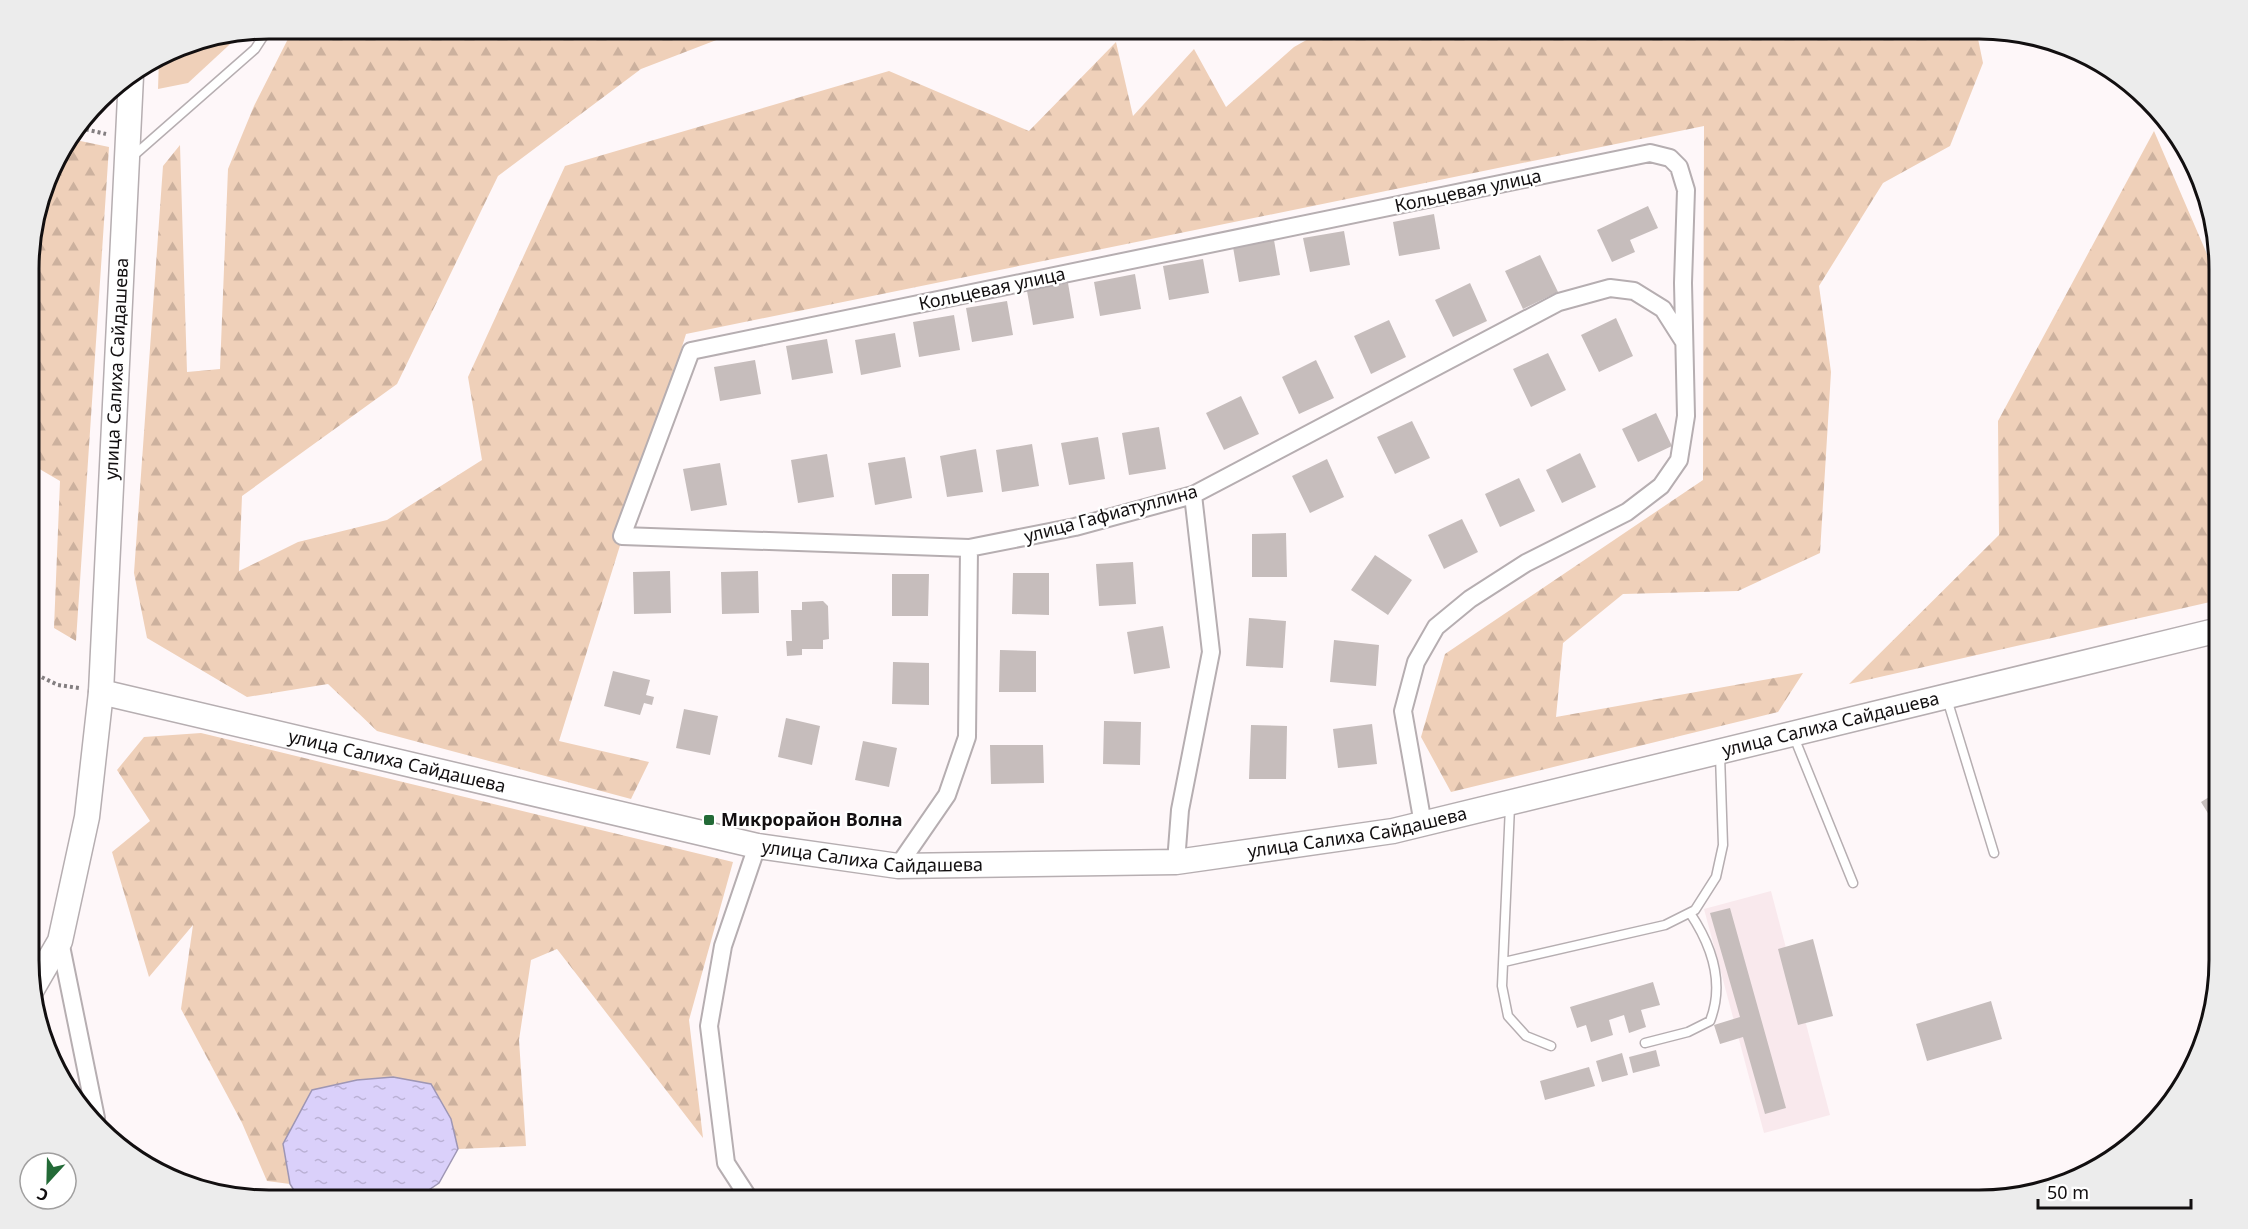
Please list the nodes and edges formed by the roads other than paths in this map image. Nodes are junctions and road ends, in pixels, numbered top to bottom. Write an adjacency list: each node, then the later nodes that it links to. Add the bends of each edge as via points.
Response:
1 (262, 39): 3 (lane, via 255,49)
2 (130, 86): 3 (street, улица Салиха Сайдашева)
3 (127, 150): 9 (street, улица Салиха Сайдашева)
4 (1684, 342): 5 (street, улица Гафиатуллина, via 1663,309 1634,291 1610,288 1559,302); 6 (street, Кольцевая улица, via 1686,190 1679,166 1670,158 1650,153 691,351 622,536); 14 (street, Кольцевая улица, via 1686,416 1680,460 1661,486 1627,512 1526,563 1470,599 1436,627 1416,662 1403,711)
5 (1193, 495): 7 (street, улица Гафиатуллина, via 1074,527); 17 (street, via 1211,652 1180,810)
6 (647, 539): 7 (street, улица Гафиатуллина)
7 (969, 548): 18 (street, via 967,737 947,795)
8 (2209, 632): 10 (street, улица Салиха Сайдашева)
9 (101, 692): 15 (street, улица Салиха Сайдашева); 21 (street, via 87,817)
10 (1946, 696): 11 (street, улица Салиха Сайдашева); 16 (lane)
11 (1793, 734): 12 (street, улица Салиха Сайдашева); 19 (lane)
12 (1720, 751): 13 (street, улица Салиха Сайдашева); 20 (lane, via 1723,845 1716,877)
13 (1510, 803): 14 (street, улица Салиха Сайдашева); 22 (lane)
14 (1423, 824): 17 (street, улица Салиха Сайдашева)
15 (758, 846): 18 (street, улица Салиха Сайдашева); 27 (street, via 723,946 709,1026 726,1163)
16 (1994, 853)
17 (1176, 861): 18 (street, улица Салиха Сайдашева)
18 (898, 866)
19 (1853, 883)
20 (1690, 913): 22 (lane, via 1665,925); 24 (lane, via 1707,938 1718,1003 1710,1021 1688,1032)
21 (60, 941): 23 (street); 26 (street)
22 (1504, 962): 25 (lane, via 1502,986 1508,1016 1526,1036)
23 (39, 977)
24 (1645, 1044)
25 (1551, 1046)
26 (94, 1110)
27 (744, 1190)

